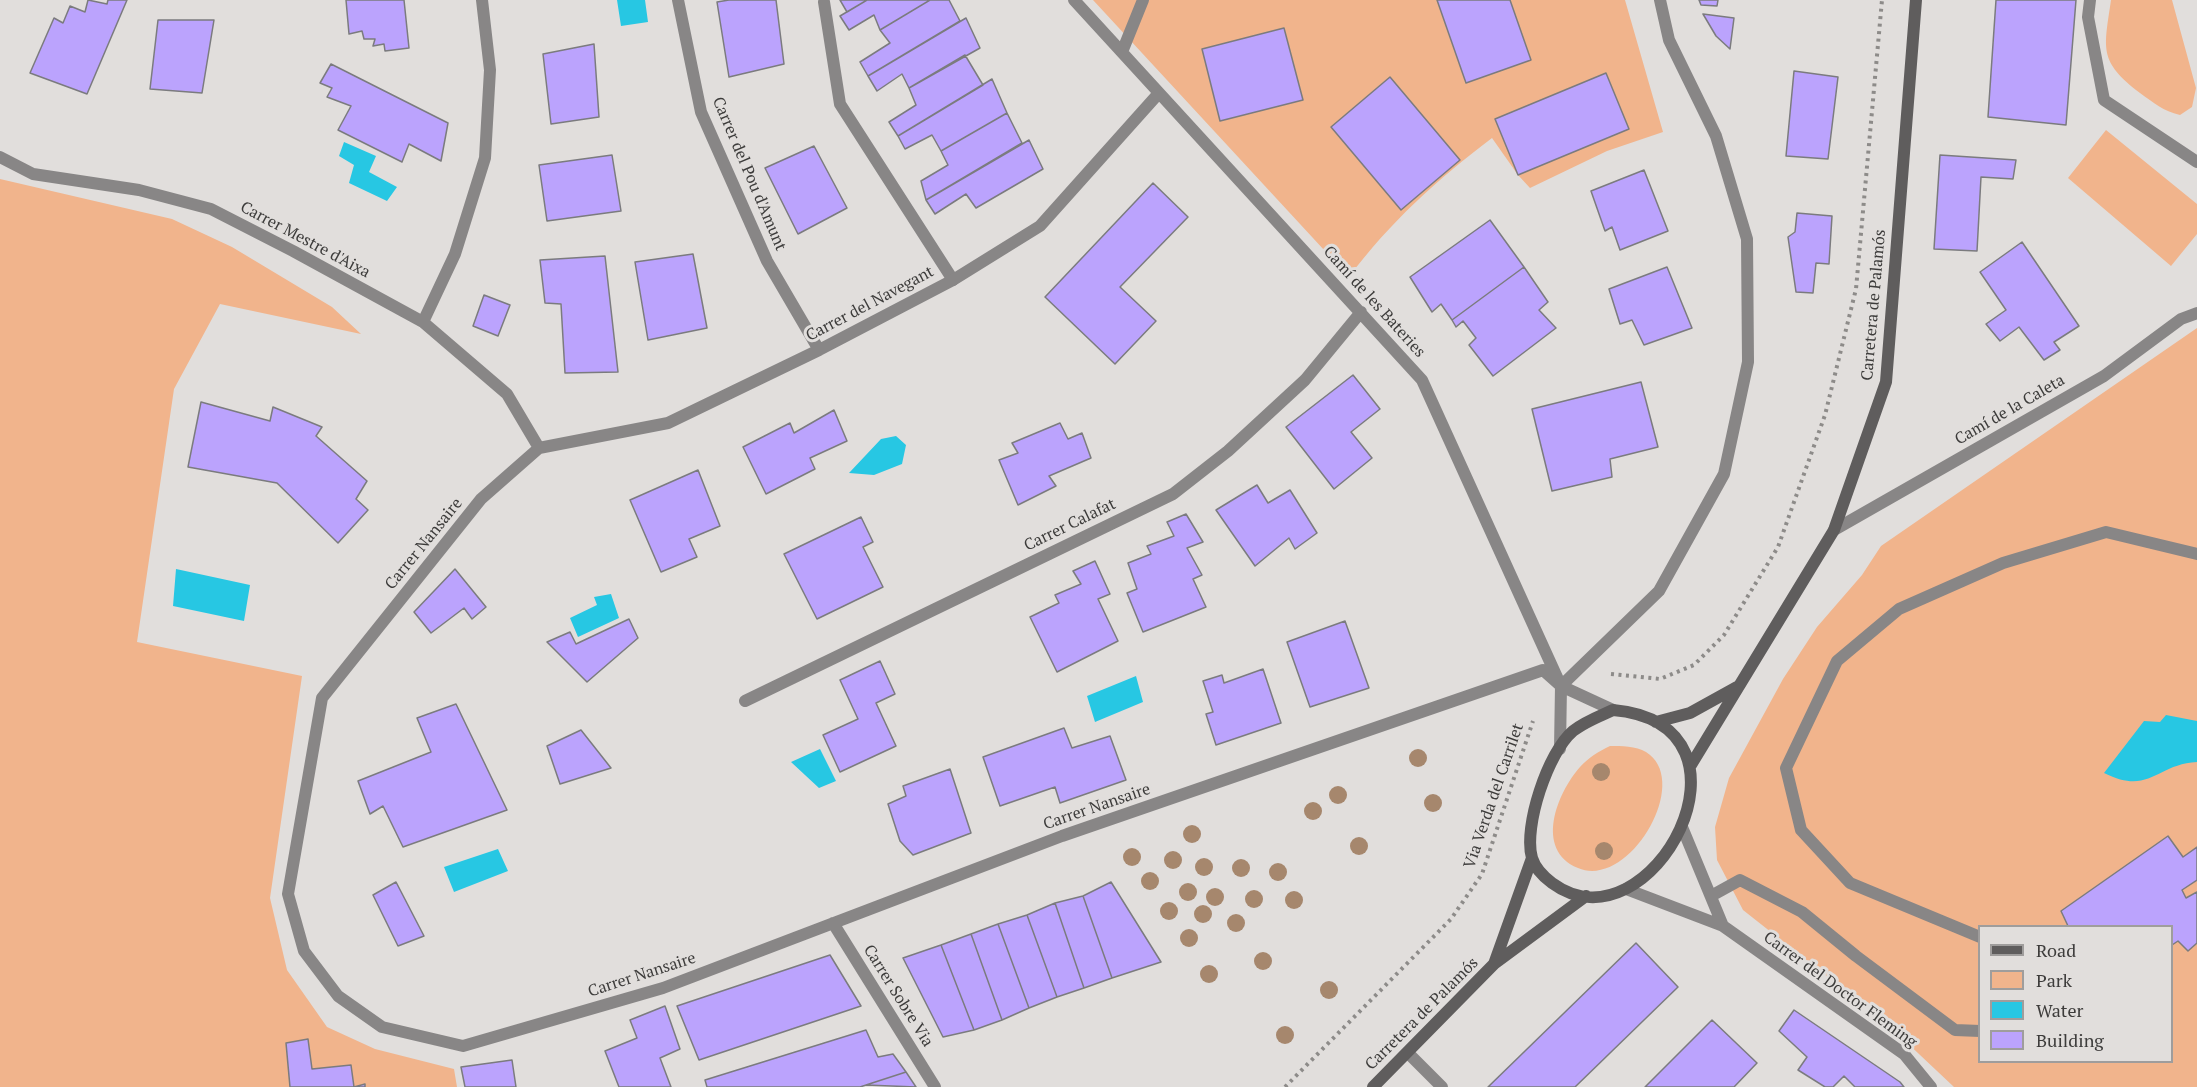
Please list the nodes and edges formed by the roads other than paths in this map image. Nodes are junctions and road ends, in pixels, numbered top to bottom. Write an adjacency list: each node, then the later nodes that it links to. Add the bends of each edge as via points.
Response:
1 (482, 0): 16 (street, via 490,70 485,158 455,254)
2 (678, 0): 17 (street, Carrer del Pou d'Amunt, via 701,112 767,261)
3 (1074, 0): 9 (street, Camí de les Bateries)
4 (1143, 0): 9 (street)
5 (1660, 0): 21 (street, via 1669,40 1716,136 1747,238 1748,362 1724,474 1659,591)
6 (1916, 0): 19 (main road, Carretera de Palamós, via 1886,382)
7 (2090, 0): 12 (street, via 2088,16 2104,100)
8 (824, 2): 13 (street, via 840,104)
9 (1122, 52): 10 (street, Camí de les Bateries)
10 (1160, 93): 13 (street, Carrer del Navegant, via 1040,226); 14 (street, Camí de les Bateries)
11 (0, 157): 16 (street, Carrer Mestre d'Aixa, via 33,174 139,190 211,209)
12 (2197, 162)
13 (953, 280): 17 (street, Carrer del Navegant)
14 (1361, 312): 21 (street, Camí de les Bateries, via 1422,380); 23 (street, Carrer Calafat, via 1305,380 1228,451 1173,494)
15 (2197, 313): 19 (street, Camí de la Caleta, via 2181,319 2104,376)
16 (423, 322): 18 (street, Carrer Mestre d'Aixa, via 507,394)
17 (819, 350): 18 (street, Carrer del Navegant, via 668,423)
18 (539, 448): 33 (street, Carrer Nansaire, via 481,499 322,698 288,894 304,951 338,996 382,1027 463,1046 663,988)
19 (1834, 530): 22 (main road, Carretera de Palamós)
20 (2197, 554): 35 (street, via 2106,532 2003,563 1899,609 1837,661 1786,768 1801,830 1850,883)
21 (1562, 686): 24 (street); 26 (street); 33 (street, Carrer Nansaire, via 1543,670 1062,836)
22 (1738, 687): 25 (main road, via 1690,713); 27 (main road, Carretera de Palamós)
23 (745, 701)
24 (1614, 710): 25 (main road); 26 (main road, via 1573,731)
25 (1656, 722): 27 (main road, via 1683,745)
26 (1560, 748): 29 (main road, via 1533,813)
27 (1691, 765): 28 (main road)
28 (1682, 827): 30 (main road, via 1658,865); 32 (street)
29 (1532, 858): 31 (main road, via 1543,877 1560,889 1572,896); 36 (main road, Carretera de Palamós)
30 (1626, 889): 31 (main road); 34 (street, Carrer del Doctor Fleming)
31 (1586, 896): 36 (main road, Carretera de Palamós)
32 (1711, 896): 34 (street); 37 (street, via 1740,880 1802,912 1955,1030)
33 (833, 923): 39 (street, Carrer Sobre Via)
34 (1723, 926): 42 (street, Carrer del Doctor Fleming, via 1904,1054)
35 (1978, 936)
36 (1494, 964): 38 (main road, Carretera de Palamós)
37 (1978, 1031)
38 (1408, 1053): 40 (main road, Carretera de Palamós); 41 (street)
39 (935, 1087)
40 (1374, 1087)
41 (1442, 1087)
42 (1931, 1087)

